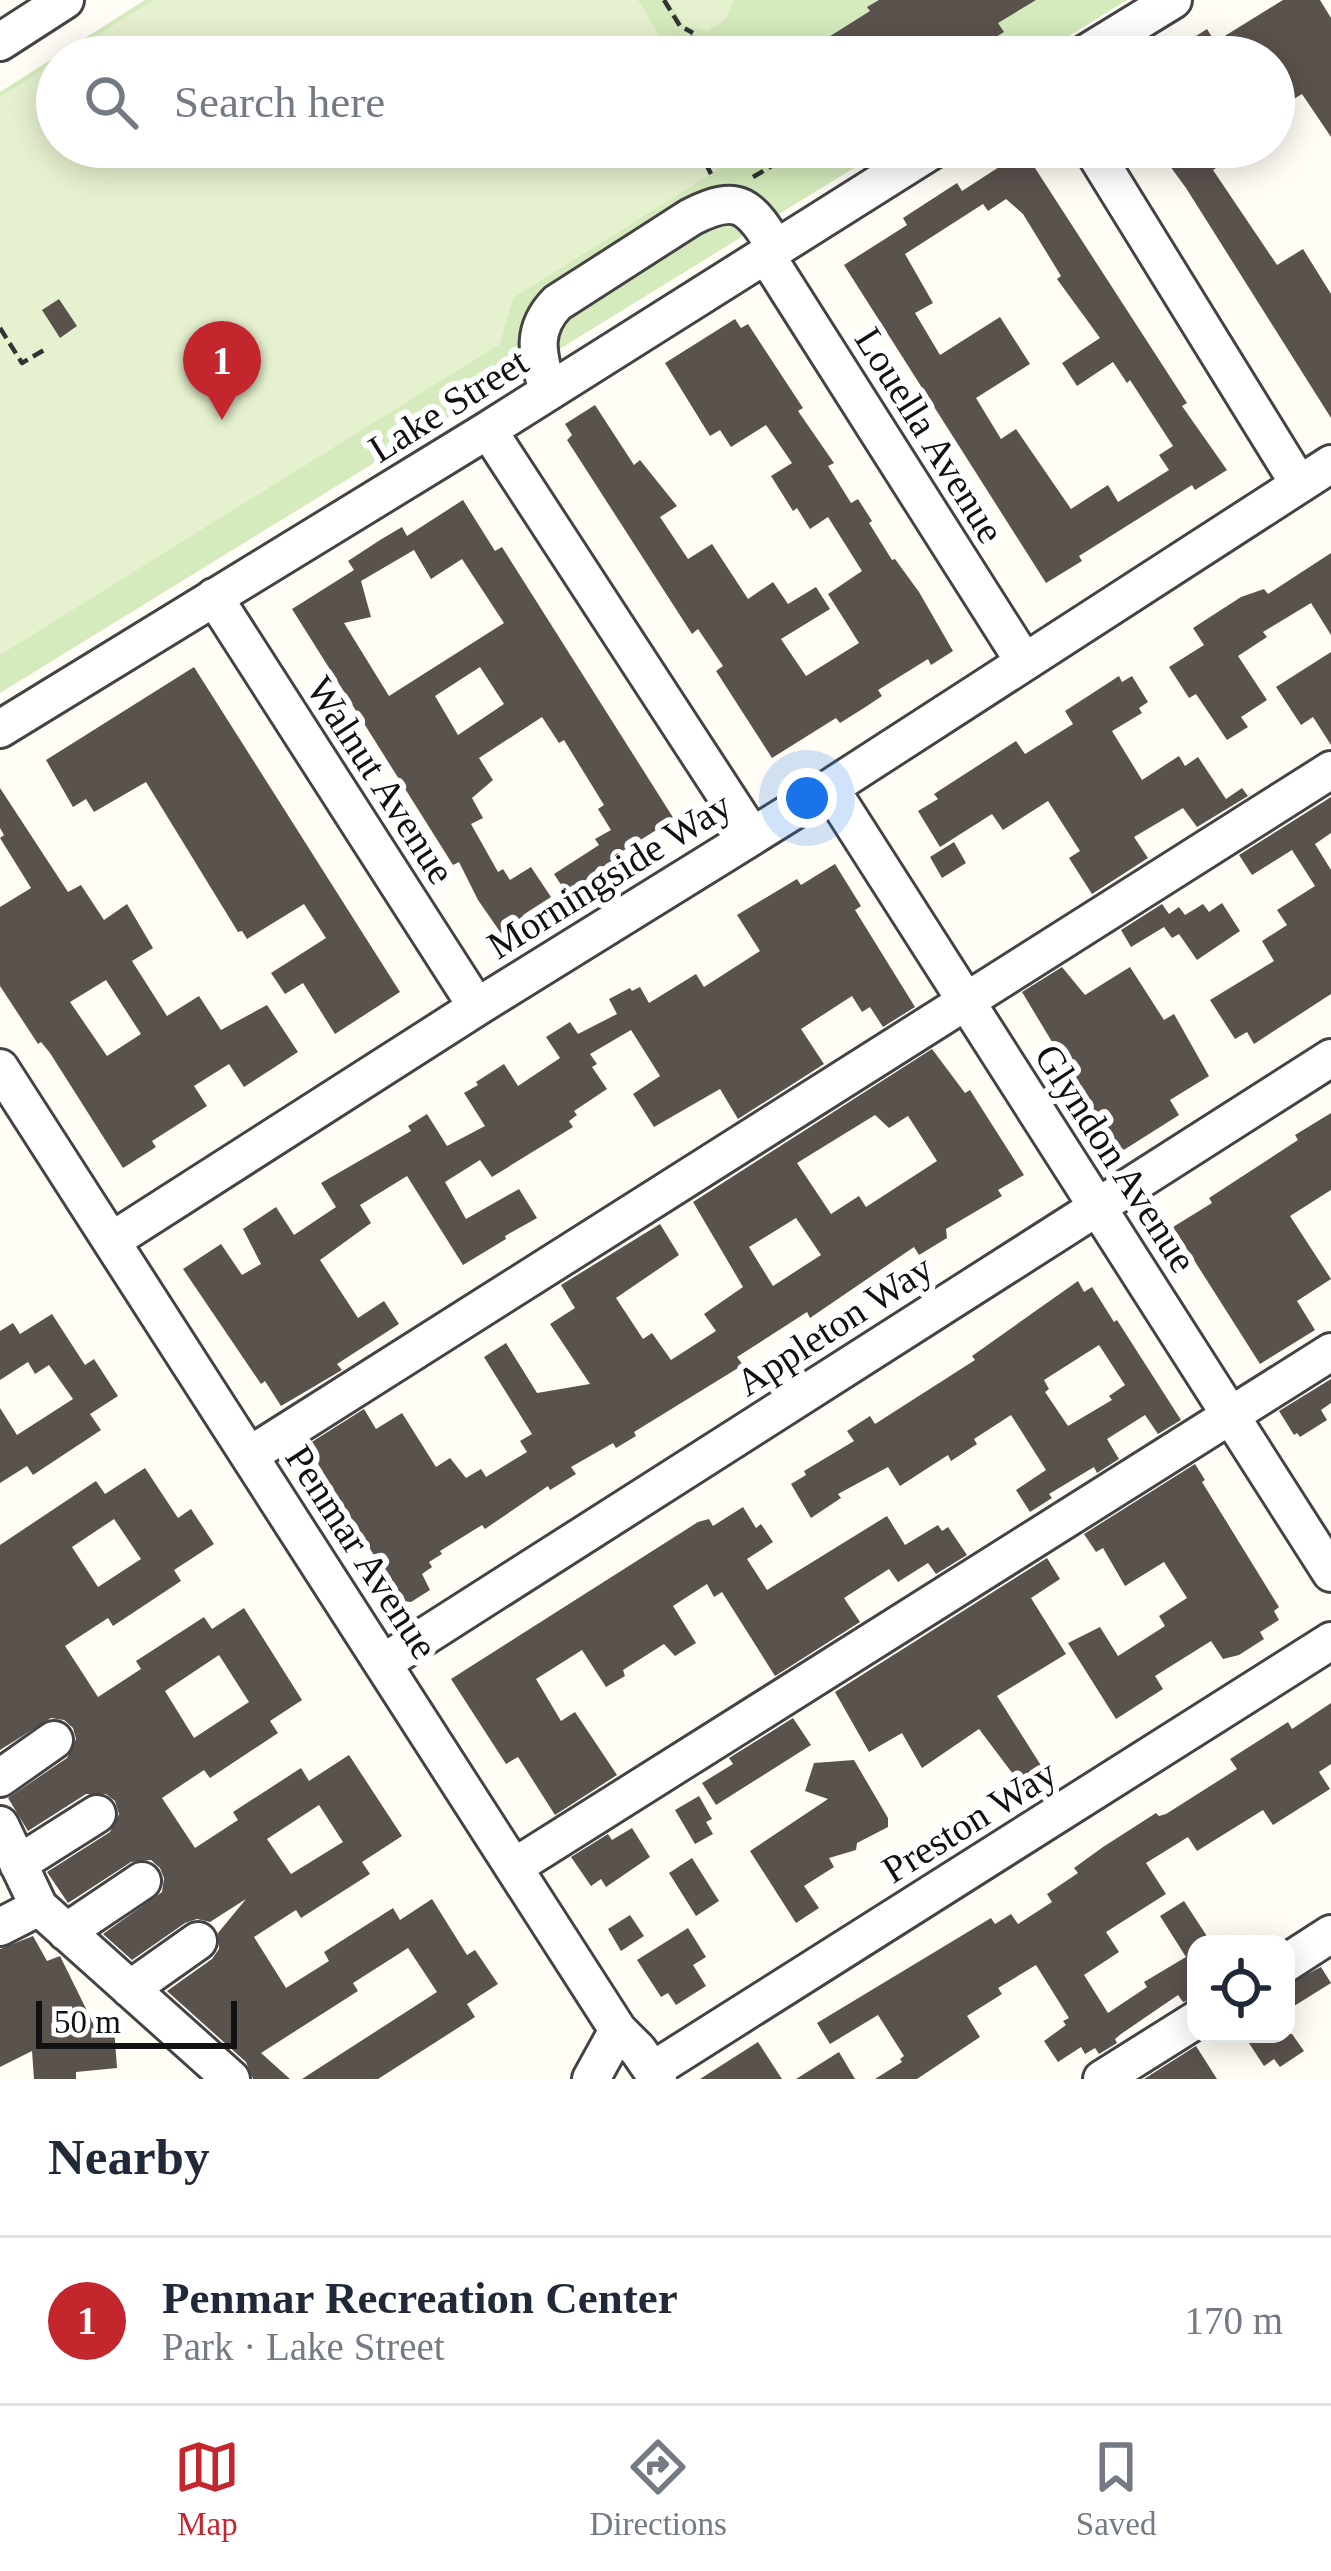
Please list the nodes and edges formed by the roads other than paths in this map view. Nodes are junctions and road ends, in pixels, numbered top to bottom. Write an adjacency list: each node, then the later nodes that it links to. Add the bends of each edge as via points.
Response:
1 (65, 0): 4 (street)
2 (1152, 6): 3 (street)
3 (1110, 36)
4 (0, 42)
5 (904, 168): 7 (street, Lake Street)
6 (1104, 168): 11 (street)
7 (771, 252): 8 (street, Lake Street); 8 (street, Louella Avenue, via 748,209 713,206 691,217 543,317 538,354); 13 (street, Louella Avenue)
8 (548, 392): 9 (street, Lake Street)
9 (488, 430): 12 (street, Lake Street); 17 (street)
10 (1331, 464): 11 (street, Morningside Way)
11 (1299, 484): 13 (street, Morningside Way)
12 (214, 597): 14 (street, Lake Street); 19 (street, Walnut Avenue)
13 (1023, 660): 16 (street, Morningside Way)
14 (0, 728)
15 (1331, 770): 18 (street)
16 (830, 788): 17 (street, Morningside Way); 18 (street, Glyndon Avenue)
17 (751, 834): 19 (street, Morningside Way)
18 (966, 1001): 22 (street, Glyndon Avenue); 26 (street)
19 (477, 1007): 23 (street, Morningside Way)
20 (1331, 1058): 22 (street, Appleton Way)
21 (0, 1067): 23 (street, Penmar Avenue)
22 (1097, 1207): 25 (street, Glyndon Avenue); 29 (street, Appleton Way)
23 (113, 1240): 26 (street, Penmar Avenue)
24 (1331, 1352): 25 (street)
25 (1230, 1416): 27 (street, Glyndon Avenue); 35 (street)
26 (250, 1454): 29 (street, Penmar Avenue)
27 (1331, 1573)
28 (1331, 1642): 46 (street, Preston Way)
29 (383, 1663): 35 (street, Penmar Avenue)
30 (55, 1740): 31 (street)
31 (0, 1778)
32 (98, 1814): 34 (street)
33 (0, 1826): 34 (street)
34 (18, 1864): 37 (street)
35 (514, 1867): 45 (street, Penmar Avenue)
36 (142, 1881): 39 (street)
37 (39, 1907): 38 (street); 39 (street)
38 (0, 1927)
39 (66, 1932): 43 (street)
40 (1331, 1934): 42 (street)
41 (199, 1941): 43 (street)
42 (1295, 1957)
43 (130, 1989): 47 (street)
44 (1187, 2026): 49 (street)
45 (618, 2030): 46 (street, Penmar Avenue); 48 (street)
46 (655, 2075)
47 (231, 2079)
48 (591, 2079)
49 (1102, 2079)

